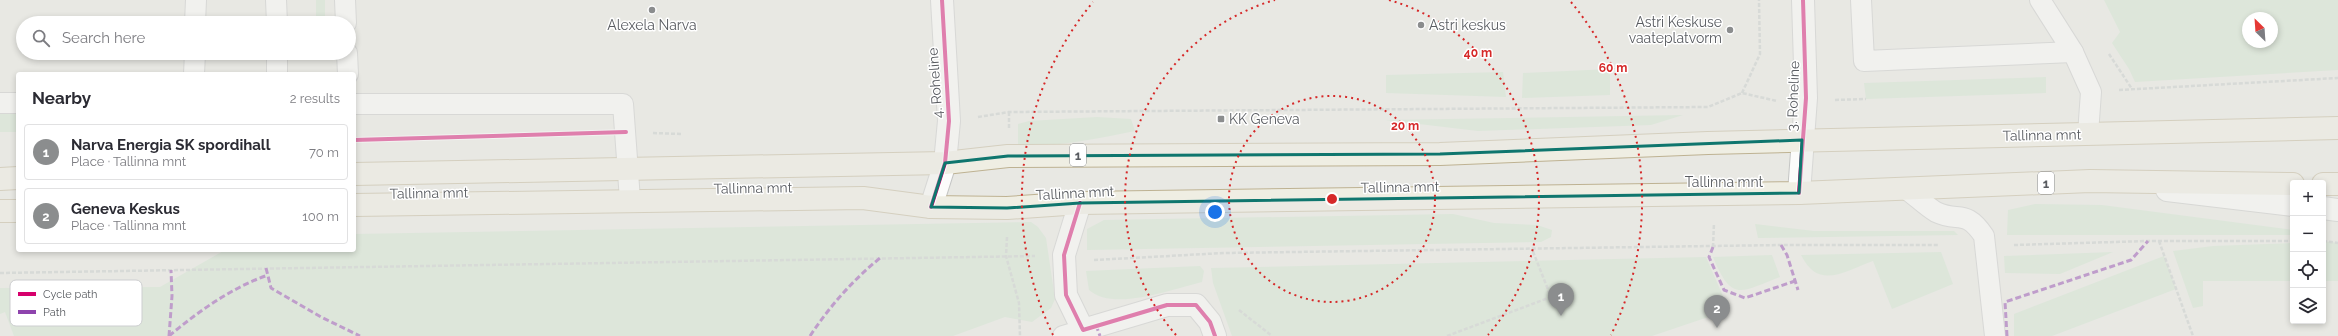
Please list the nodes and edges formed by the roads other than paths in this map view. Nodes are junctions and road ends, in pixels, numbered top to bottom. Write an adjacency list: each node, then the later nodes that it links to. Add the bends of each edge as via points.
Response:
1 (196, 0): 8 (lane)
2 (276, 0): 9 (lane)
3 (345, 0): 10 (lane)
4 (942, 0): 24 (street, 4. Roheline, via 949,122)
5 (1804, 0): 23 (street, 3. Roheline, via 1806,98)
6 (1862, 0): 11 (lane, via 1864,61)
7 (2040, 0): 11 (lane)
8 (195, 16)
9 (277, 16)
10 (346, 16)
11 (2073, 52): 22 (lane, via 2091,92)
12 (195, 60): 15 (lane)
13 (277, 60): 16 (lane)
14 (347, 60): 17 (lane)
15 (194, 72)
16 (277, 72)
17 (348, 72)
18 (0, 103): 19 (lane)
19 (16, 103)
20 (356, 104): 25 (lane, via 623,104)
21 (2331, 127): 22 (highway, Tallinna mnt / 1)
22 (2088, 134): 23 (highway, Tallinna mnt / 1)
23 (1802, 140): 24 (highway, Tallinna mnt / 1, via 1440,154 1008,156); 34 (street, 3. Roheline)
24 (945, 164): 25 (highway, Tallinna mnt / 1); 39 (street, 4. Roheline)
25 (628, 170): 26 (highway, Tallinna mnt / 1); 35 (lane)
26 (356, 174)
27 (0, 178): 28 (highway)
28 (16, 178)
29 (2090, 181): 30 (highway, Tallinna mnt / 1); 33 (highway, Tallinna mnt / 1); 38 (street)
30 (2290, 184)
31 (2326, 184): 32 (highway)
32 (2338, 184)
33 (1906, 189): 34 (highway, Tallinna mnt / 1); 46 (lane, via 1937,212 1965,218 1977,225 1984,236)
34 (1799, 193): 36 (highway, Tallinna mnt / 1)
35 (630, 200): 37 (highway, Tallinna mnt / 1); 39 (highway, Tallinna mnt / 1, via 863,198)
36 (1080, 203): 39 (highway, Tallinna mnt / 1, via 1007,208); 44 (street, via 1064,255 1066,294)
37 (356, 205)
38 (2290, 205)
39 (931, 207)
40 (2326, 208): 41 (street)
41 (2338, 210)
42 (0, 211): 43 (highway)
43 (16, 211)
44 (1073, 333): 45 (street, via 1167,305 1196,304 1210,322)
45 (1215, 336)
46 (1996, 336)

